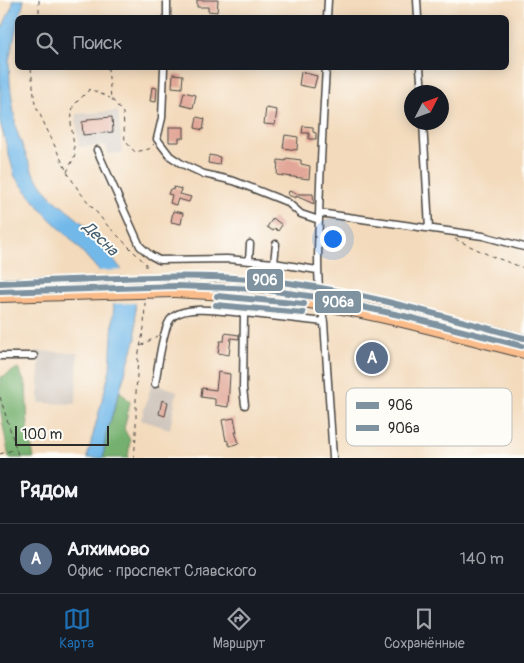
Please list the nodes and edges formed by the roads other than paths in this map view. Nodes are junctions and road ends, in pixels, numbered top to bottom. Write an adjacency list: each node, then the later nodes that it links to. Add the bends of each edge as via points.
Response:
1 (167, 0): 4 (street)
2 (328, 0): 5 (street)
3 (417, 0): 6 (street)
4 (167, 15)
5 (327, 15)
6 (418, 15)
7 (164, 70): 13 (street, via 162,118 157,139 170,156 204,174 234,181 287,202 301,214)
8 (326, 70): 13 (street)
9 (420, 70): 10 (street)
10 (421, 85)
11 (423, 130): 14 (street)
12 (97, 150): 18 (street, via 140,246 150,255 159,260)
13 (319, 216): 14 (street); 20 (street)
14 (429, 228): 17 (street, via 483,236)
15 (250, 244): 18 (street)
16 (276, 244): 19 (street)
17 (524, 247)
18 (249, 261): 19 (street)
19 (274, 263): 20 (street)
20 (317, 270): 22 (street)
21 (0, 283): 22 (main road, bridge, via 176,277 250,279)
22 (318, 288): 24 (street); 27 (main road)
23 (0, 298): 24 (main road, bridge, via 174,294)
24 (320, 306): 26 (street); 28 (main road)
25 (244, 313): 26 (street); 31 (street, via 190,310 170,319); 32 (street, via 242,388)
26 (324, 322): 33 (street)
27 (524, 338)
28 (524, 354)
29 (0, 356): 30 (street)
30 (34, 356)
31 (155, 384)
32 (245, 405)
33 (333, 458)

